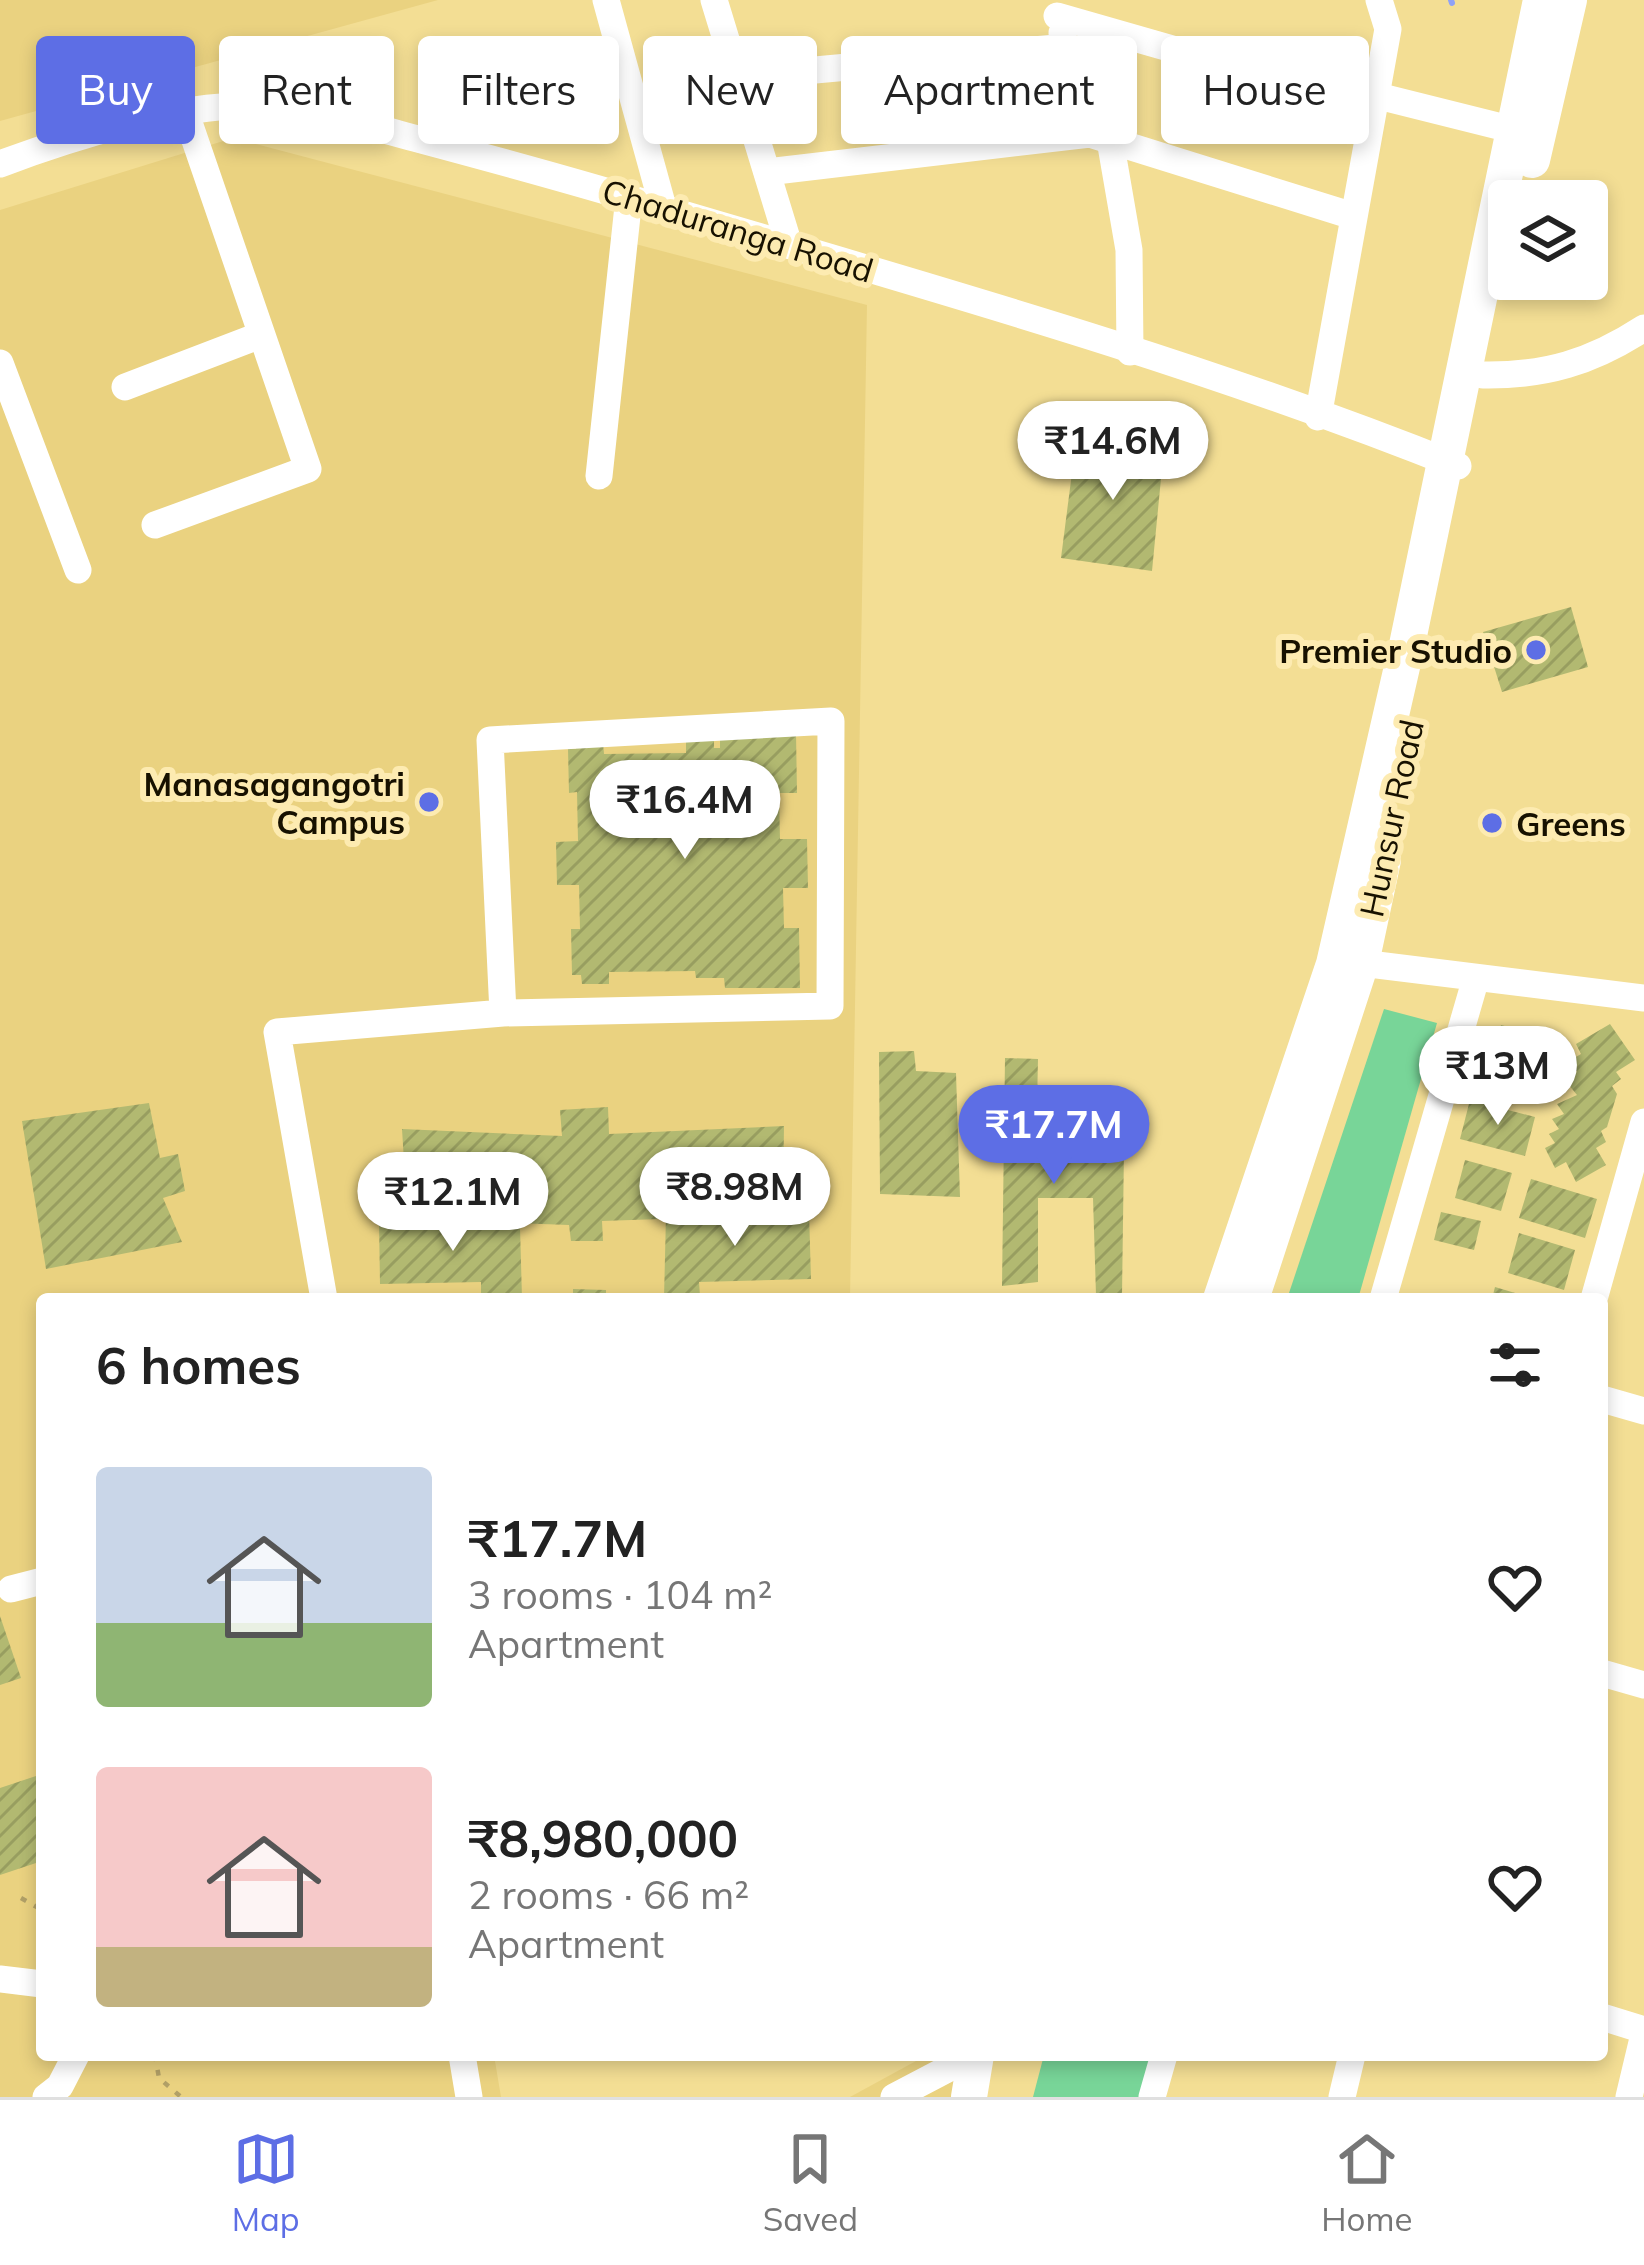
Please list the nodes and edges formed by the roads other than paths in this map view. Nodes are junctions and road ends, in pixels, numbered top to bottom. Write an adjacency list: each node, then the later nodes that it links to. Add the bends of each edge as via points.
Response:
1 (606, 0): 21 (street)
2 (714, 0): 7 (street)
3 (1379, 0): 8 (street, via 1388,29)
4 (1541, 0): 10 (main road)
5 (1569, 0): 19 (main road)
6 (1055, 8): 8 (street)
7 (726, 36)
8 (1373, 100): 10 (street); 22 (street)
9 (195, 114): 20 (street, Chaduranga Road, via 305,110)
10 (1514, 130): 32 (main road)
11 (195, 141): 26 (street)
12 (57, 144): 17 (street, Chaduranga Road)
13 (759, 144): 18 (street)
14 (1033, 144): 18 (street)
15 (1102, 144): 27 (street, via 1129,250)
16 (1122, 144): 22 (street)
17 (2, 158)
18 (767, 172): 23 (street)
19 (1527, 180)
20 (629, 197): 21 (street, Chaduranga Road); 33 (street)
21 (663, 208): 23 (street, Chaduranga Road)
22 (1353, 216): 31 (street)
23 (789, 245): 27 (street, Chaduranga Road)
24 (1500, 300): 29 (main road, Hunsur Road)
25 (1644, 328): 29 (street, via 1583,362)
26 (262, 335): 30 (street); 34 (street, via 308,470)
27 (1130, 352): 31 (street, Chaduranga Road)
28 (0, 363): 35 (street)
29 (1483, 375): 32 (main road, Hunsur Road)
30 (124, 387)
31 (1318, 417): 32 (street, Chaduranga Road)
32 (1452, 464): 36 (main road, Hunsur Road); 42 (main road, via 1334,964)
33 (598, 476)
34 (155, 525)
35 (78, 570)
36 (1361, 963): 37 (street); 43 (main road, Hunsur Road)
37 (1476, 977): 38 (street); 44 (street)
38 (1644, 998)
39 (503, 1013): 39 (street, via 830,1006 831,722 490,740); 41 (street, via 277,1032)
40 (1644, 1122): 45 (street)
41 (323, 1293)
42 (1223, 1293)
43 (1253, 1293)
44 (1385, 1293)
45 (1596, 1293)
46 (1608, 1401): 47 (street)
47 (1644, 1411)
48 (36, 1582): 49 (street)
49 (11, 1588)
50 (1608, 1675): 51 (street)
51 (1644, 1685)
52 (0, 1979): 53 (street)
53 (36, 1983)
54 (1608, 2019): 55 (street)
55 (1644, 2032): 70 (street)
56 (73, 2061): 63 (street)
57 (463, 2061): 64 (street)
58 (963, 2061): 65 (street)
59 (974, 2061): 66 (main road)
60 (991, 2061): 67 (main road)
61 (1162, 2061): 68 (street)
62 (1351, 2061): 69 (street)
63 (46, 2097)
64 (469, 2097)
65 (894, 2097)
66 (969, 2097)
67 (986, 2097)
68 (1152, 2097)
69 (1342, 2097)
70 (1629, 2097)

